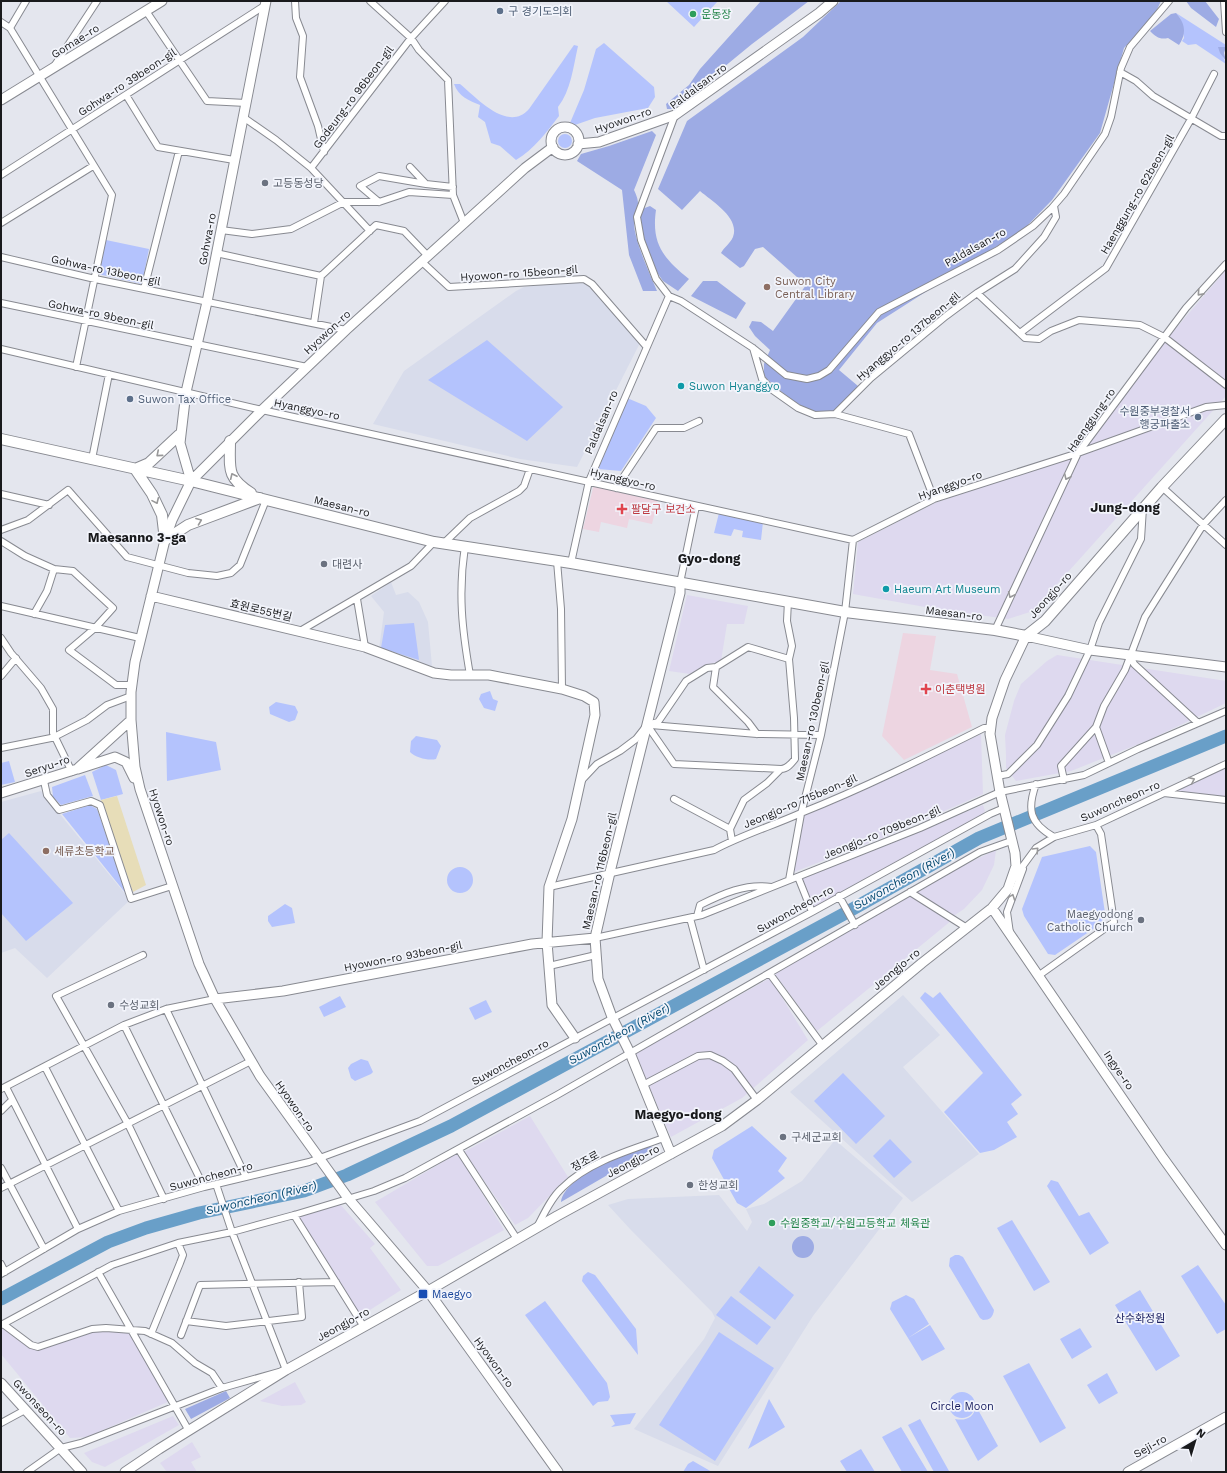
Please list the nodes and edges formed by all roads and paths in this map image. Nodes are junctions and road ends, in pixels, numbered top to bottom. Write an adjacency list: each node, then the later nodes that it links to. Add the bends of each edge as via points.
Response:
1 (26, 1): 13 (street)
2 (97, 1): 17 (street)
3 (162, 1): 11 (street, Gomae-ro)
4 (295, 1): 32 (street, via 296,18 303,36 300,77 318,126)
5 (370, 1): 15 (street)
6 (446, 1): 15 (street, Godeung-ro 96beon-gil)
7 (833, 1): 24 (street, Paldalsan-ro)
8 (1169, 1): 18 (street, Paldalsan-ro, via 1130,47)
9 (1224, 1): 14 (street)
10 (265, 4): 16 (street, Gohwa-ro 39beon-gil); 23 (street, Gohwa-ro)
11 (146, 11): 16 (street); 17 (street, Gomae-ro)
12 (1, 22): 13 (street)
13 (10, 28): 20 (street)
14 (1226, 32)
15 (411, 38): 32 (street, Godeung-ro 96beon-gil); 39 (street, via 448,80)
16 (180, 60): 21 (street, Gohwa-ro 39beon-gil); 23 (street, via 207,101)
17 (53, 68): 20 (street, Gomae-ro)
18 (1120, 72): 26 (street, via 1136,81 1152,96); 43 (street, Paldalsan-ro, via 1105,134)
19 (1214, 74): 26 (street, Haenggung-ro 62beon-gil)
20 (40, 76): 22 (street, Gomae-ro); 27 (street)
21 (126, 95): 27 (street, Gohwa-ro 39beon-gil); 31 (street, via 158,148)
22 (2, 98)
23 (246, 103): 25 (street, Gohwa-ro)
24 (675, 115): 29 (street, Hyowon-ro, via 599,142); 56 (street, Paldalsan-ro, via 637,217 641,240 656,279)
25 (243, 117): 33 (street, Gohwa-ro); 36 (street)
26 (1191, 119): 28 (street, via 1221,136); 62 (street, Haenggung-ro 62beon-gil, via 1106,268)
27 (72, 129): 34 (street); 37 (street, Gohwa-ro 39beon-gil)
28 (1226, 136)
29 (578, 144): 30 (street, Hyowon-ro, via 567,154 558,153); 30 (street, via 576,133 564,127 553,133)
30 (553, 147): 45 (street, Hyowon-ro, via 525,168)
31 (179, 152): 33 (street); 54 (street)
32 (324, 152): 36 (street, Godeung-ro 96beon-gil)
33 (234, 160): 46 (street, Gohwa-ro)
34 (93, 166): 44 (street); 53 (street, via 112,195)
35 (410, 167): 38 (street)
36 (311, 168): 41 (street)
37 (1, 175)
38 (426, 184): 39 (street); 42 (street, via 379,176 360,186)
39 (453, 187): 40 (street)
40 (454, 195): 42 (street, via 409,192); 45 (street)
41 (344, 202): 42 (street); 46 (street, via 291,228 252,234); 47 (street)
42 (379, 202)
43 (1054, 206): 55 (street, Hyanggyo-ro 137beon-gil, via 1056,217 1039,242 1015,269); 66 (street, Paldalsan-ro, via 1032,226 998,250 879,312 829,370 819,376 807,379 786,375)
44 (1, 223)
45 (464, 223): 50 (street, Hyowon-ro)
46 (221, 230): 48 (street, Gohwa-ro)
47 (370, 231): 50 (street, via 376,225 404,231); 52 (street)
48 (216, 253): 52 (street); 57 (street, Gohwa-ro)
49 (1, 257): 53 (street, Gohwa-ro 13beon-gil)
50 (424, 258): 61 (street, Hyowon-ro); 65 (street, Hyowon-ro 15beon-gil, via 449,287 584,279 592,284)
51 (1226, 264): 63 (street, Haenggung-ro, one-way to 63, via 1186,308)
52 (321, 276): 60 (street)
53 (95, 278): 54 (street, Gohwa-ro 13beon-gil); 59 (street)
54 (144, 289): 57 (street, Gohwa-ro 13beon-gil)
55 (977, 293): 62 (street); 75 (street, Hyanggyo-ro 137beon-gil, via 871,378)
56 (669, 296): 65 (street, Paldalsan-ro); 66 (street, Paldalsan-ro, via 681,300)
57 (208, 302): 60 (street, Gohwa-ro 13beon-gil); 64 (street, Gohwa-ro)
58 (1, 303): 59 (street, Gohwa-ro 9beon-gil)
59 (86, 321): 64 (street, Gohwa-ro 9beon-gil); 68 (street)
60 (314, 323): 61 (street, Gohwa-ro 13beon-gil)
61 (346, 330): 69 (street, Hyowon-ro)
62 (1020, 333): 63 (street, via 1025,338 1040,339 1051,331 1079,320 1140,325)
63 (1164, 337): 71 (street); 83 (street, Haenggung-ro)
64 (197, 344): 69 (street, Gohwa-ro 9beon-gil); 72 (street, Gohwa-ro)
65 (646, 346): 88 (street, Paldalsan-ro)
66 (753, 348): 75 (street, via 762,379 771,389 798,408 815,415)
67 (1, 349): 68 (street, Hyanggyo-ro)
68 (76, 367): 70 (street, Hyanggyo-ro)
69 (307, 367): 74 (street, Hyowon-ro)
70 (109, 374): 72 (street, Hyanggyo-ro); 84 (street)
71 (1226, 384)
72 (186, 392): 74 (street, Hyanggyo-ro); 79 (street, Gohwa-ro)
73 (1226, 405): 83 (street, Hyanggyo-ro, via 1206,407)
74 (262, 410): 81 (street, Hyowon-ro); 86 (street, Hyanggyo-ro)
75 (835, 414): 93 (street, via 909,434)
76 (1226, 419): 82 (main road, Jeongjo-ro)
77 (699, 421): 90 (street, via 684,428 656,428)
78 (1226, 429): 82 (main road, via 1211,445)
79 (180, 435): 85 (main road, one-way to 85, via 149,463); 87 (street, Gohwa-ro, via 181,450)
80 (1, 439): 84 (main road, Maesan-ro)
81 (230, 442): 87 (street, Hyowon-ro); 92 (main road, one-way to 81, via 238,485 233,478 230,467)
82 (1199, 448): 89 (main road, Jeongjo-ro)
83 (1078, 452): 93 (street, Hyanggyo-ro); 119 (street, Haenggung-ro, one-way to 119)
84 (92, 459): 85 (main road, Maesan-ro)
85 (135, 469): 87 (main road, Maesan-ro); 100 (main road, one-way to 100, via 152,494 162,515)
86 (530, 469): 88 (street, Hyanggyo-ro); 104 (street, via 519,492 470,518)
87 (191, 481): 92 (main road, Maesan-ro); 100 (street, Hyowon-ro)
88 (589, 481): 90 (street, Hyanggyo-ro); 108 (street, Paldalsan-ro)
89 (1162, 487): 97 (main road, Jeongjo-ro); 98 (street)
90 (616, 488): 96 (street, Hyanggyo-ro)
91 (1, 494): 95 (street)
92 (263, 499): 100 (main road, one-way to 92, via 188,525); 102 (main road, Maesan-ro); 109 (street, via 240,565 231,573 218,576 188,573)
93 (934, 499): 101 (street, Hyanggyo-ro)
94 (1226, 500): 98 (street)
95 (48, 505): 99 (street, via 28,520); 109 (street, via 68,490 126,557)
96 (696, 506): 101 (street, Hyanggyo-ro); 111 (street)
97 (1144, 508): 121 (main road, Jeongjo-ro, via 1045,621); 125 (street, via 1141,540 1099,623)
98 (1203, 525): 105 (street); 126 (street, via 1145,618)
99 (1, 530)
100 (165, 540): 109 (street, Hyowon-ro)
101 (853, 540): 116 (street, Maesan-ro 130beon-gil)
102 (434, 542): 104 (main road, Maesan-ro); 113 (street, via 411,566)
103 (1, 543): 110 (street)
104 (444, 543): 106 (main road, Maesan-ro)
105 (1226, 545)
106 (465, 546): 107 (main road, Maesan-ro); 131 (street, via 460,576 460,606)
107 (557, 561): 108 (main road, Maesan-ro); 134 (street, via 561,609)
108 (571, 563): 111 (main road, Maesan-ro)
109 (159, 565): 112 (street, Hyowon-ro)
110 (54, 569): 117 (street, via 47,591); 118 (street, via 73,571 113,608)
111 (680, 583): 114 (main road, Maesan-ro); 139 (street, Maesan-ro 116beon-gil, via 680,593)
112 (151, 596): 120 (street, 효원로55번길); 123 (street, Hyowon-ro)
113 (357, 599): 120 (street); 124 (street)
114 (788, 601): 116 (main road, Maesan-ro); 128 (street, via 787,621 792,646)
115 (1, 606): 117 (street)
116 (845, 612): 119 (main road, Maesan-ro); 145 (street, Maesan-ro 130beon-gil)
117 (34, 614): 118 (street)
118 (95, 628): 123 (street); 133 (street, via 69,650 116,685)
119 (995, 630): 121 (main road, Maesan-ro)
120 (300, 632): 124 (street, 효원로55번길)
121 (1026, 636): 125 (street, Maesan-ro); 141 (street, Jeongjo-ro, via 1005,680)
122 (1, 638): 127 (street)
123 (140, 638): 133 (street, Hyowon-ro)
124 (365, 647): 131 (street, 효원로55번길, via 434,673)
125 (1090, 650): 126 (street, Maesan-ro); 152 (street, via 1068,696 1037,745 1008,774)
126 (1130, 655): 130 (street, Maesan-ro); 138 (street, via 1134,664); 140 (street)
127 (16, 658): 132 (street); 151 (street, via 41,688 53,709 53,733)
128 (789, 659): 129 (street, Maesan-ro 116beon-gil, via 748,647); 143 (street)
129 (716, 667): 139 (street, Maesan-ro 116beon-gil, via 707,668 686,681 658,722); 142 (street, via 713,687)
130 (1226, 667)
131 (470, 674): 134 (street, 효원로55번길, via 489,675)
132 (1, 676)
133 (132, 686): 135 (street, Hyowon-ro)
134 (562, 689): 155 (street, 효원로55번길, via 594,702 595,715 585,752)
135 (131, 696): 137 (street, Hyowon-ro); 144 (street, via 107,706)
136 (1226, 711): 138 (street)
137 (131, 720): 151 (street, Seryu-ro); 157 (street, Hyowon-ro, via 135,767)
138 (1198, 723): 148 (street)
139 (648, 725): 142 (street); 150 (street, via 674,764); 155 (street, Maesan-ro 116beon-gil, via 636,739 597,764); 171 (street, Maesan-ro 116beon-gil)
140 (1096, 727): 148 (street); 154 (street, via 1062,766)
141 (991, 728): 152 (street, Jeongjo-ro); 164 (street, Jeongjo-ro 715beon-gil, via 984,728)
142 (757, 734): 143 (street)
143 (793, 735): 145 (street); 150 (street, via 795,759)
144 (58, 736)
145 (821, 736): 164 (street, Maesan-ro 130beon-gil)
146 (51, 738): 147 (street)
147 (1, 748)
148 (1109, 763): 154 (street, via 1084,775)
149 (1226, 764): 160 (street, Suwoncheon-ro, one-way to 149)
150 (781, 769): 166 (street, via 744,800)
151 (75, 770): 153 (street, Seryu-ro); 157 (street, via 107,758 117,757 128,765)
152 (997, 776): 158 (street, Jeongjo-ro)
153 (44, 780): 159 (street, Seryu-ro); 175 (street, via 47,795 59,810 91,801 100,805 131,899)
154 (1064, 780): 156 (street)
155 (581, 781): 176 (street, via 572,818)
156 (1036, 784): 158 (street); 167 (street, via 1030,806 1032,814 1042,829)
157 (140, 789): 175 (street, Hyowon-ro)
158 (1000, 792): 163 (street, Jeongjo-ro); 172 (street, Jeongjo-ro 709beon-gil, via 920,828)
159 (1, 793)
160 (1163, 793): 162 (street); 165 (street, Suwoncheon-ro)
161 (674, 799): 166 (street)
162 (1226, 800)
163 (1004, 810): 168 (street, Jeongjo-ro); 179 (street, Suwoncheon-ro, via 990,814)
164 (801, 814): 169 (street, Jeongjo-ro 715beon-gil); 173 (street, Maesan-ro 130beon-gil)
165 (1096, 824): 167 (street, Suwoncheon-ro); 194 (street, via 1101,834 1114,922)
166 (730, 829): 169 (street)
167 (1054, 837): 170 (street, Suwoncheon-ro, one-way to 167, via 1036,848)
168 (1010, 839): 174 (street, Jeongjo-ro, via 1016,866); 178 (street, via 980,852)
169 (732, 841): 171 (street, Jeongjo-ro 715beon-gil, via 714,850)
170 (1025, 863): 174 (street, Suwoncheon-ro); 186 (street, one-way to 170, via 1007,912)
171 (609, 875): 176 (street, Jeongjo-ro 715beon-gil); 187 (street, Maesan-ro 116beon-gil)
172 (798, 877): 173 (street, Jeongjo-ro 709beon-gil); 181 (street)
173 (789, 880): 177 (street, Jeongjo-ro 709beon-gil)
174 (1012, 880): 180 (street, Jeongjo-ro, via 1008,890)
175 (172, 886): 195 (street, Hyowon-ro, via 199,964)
176 (549, 887): 188 (street)
177 (772, 887): 182 (street, Jeongjo-ro 709beon-gil); 182 (street, Jeongjo-ro 709beon-gil, via 758,885 716,897 700,905)
178 (910, 892): 184 (street); 185 (street)
179 (839, 896): 181 (street, Suwoncheon-ro); 184 (street)
180 (992, 908): 185 (street, Jeongjo-ro); 186 (street, Ingye-ro)
181 (812, 912): 192 (street, Suwoncheon-ro)
182 (697, 916): 183 (street, Jeongjo-ro 709beon-gil)
183 (690, 918): 187 (street, Jeongjo-ro 709beon-gil); 192 (street)
184 (855, 925): 193 (street)
185 (967, 928): 201 (street, Jeongjo-ro)
186 (1010, 933): 194 (street, Ingye-ro)
187 (595, 938): 188 (street, Hyowon-ro 93beon-gil); 190 (street, Maesan-ro 116beon-gil)
188 (547, 942): 191 (street); 195 (street, Hyowon-ro 93beon-gil, via 283,991)
189 (144, 955): 200 (street, via 56,996)
190 (596, 955): 191 (street); 197 (street, Maesan-ro 116beon-gil, via 598,979)
191 (549, 966): 199 (street, via 552,1005)
192 (704, 970): 197 (street, Suwoncheon-ro)
193 (770, 974): 201 (street); 202 (street)
194 (1038, 976): 234 (street, Ingye-ro)
195 (215, 999): 196 (street); 203 (street, Hyowon-ro)
196 (166, 1009): 198 (street); 206 (street)
197 (613, 1020): 199 (street, Suwoncheon-ro); 202 (street, Maesan-ro 116beon-gil)
198 (124, 1025): 200 (street); 210 (street)
199 (575, 1038): 217 (street, Suwoncheon-ro, via 420,1121)
200 (85, 1045): 204 (street); 212 (street)
201 (823, 1046): 208 (street, Jeongjo-ro)
202 (629, 1051): 205 (street, Maesan-ro 116beon-gil); 215 (street)
203 (251, 1061): 206 (street); 217 (street, Hyowon-ro)
204 (45, 1067): 207 (street); 214 (street)
205 (643, 1085): 208 (street, via 698,1056 710,1055 734,1069); 213 (street, Maesan-ro 116beon-gil)
206 (202, 1086): 210 (street); 220 (street)
207 (3, 1088): 209 (street)
208 (757, 1100): 216 (street, Jeongjo-ro, via 722,1126)
209 (11, 1101): 211 (street); 218 (street)
210 (163, 1106): 212 (street); 223 (street)
211 (1, 1111)
212 (128, 1124): 214 (street); 226 (street)
213 (664, 1138): 216 (street, Maesan-ro 116beon-gil); 229 (street, 정조로, via 585,1170 562,1188)
214 (85, 1145): 218 (street); 227 (street)
215 (459, 1150): 225 (street, via 374,1191); 232 (street)
216 (671, 1154): 229 (street, Jeongjo-ro)
217 (320, 1161): 220 (street, Suwoncheon-ro); 225 (street, Hyowon-ro)
218 (45, 1166): 221 (street); 230 (street)
219 (1, 1168): 221 (street)
220 (246, 1176): 222 (street, Suwoncheon-ro)
221 (9, 1184): 224 (street); 235 (street)
222 (216, 1184): 223 (street, Suwoncheon-ro); 231 (street)
223 (204, 1187): 226 (street, Suwoncheon-ro)
224 (1, 1188)
225 (346, 1194): 228 (street); 242 (street, Hyowon-ro)
226 (164, 1199): 227 (street, Suwoncheon-ro)
227 (119, 1211): 230 (street, Suwoncheon-ro)
228 (294, 1215): 231 (street); 240 (street)
229 (536, 1228): 232 (street, Jeongjo-ro)
230 (78, 1229): 235 (street, Suwoncheon-ro)
231 (232, 1232): 233 (street); 241 (street)
232 (517, 1239): 242 (street, Jeongjo-ro)
233 (178, 1243): 237 (street); 248 (street, via 182,1254 180,1263)
234 (1226, 1245)
235 (44, 1249): 238 (street, Suwoncheon-ro)
236 (1, 1264): 238 (street)
237 (98, 1272): 245 (street); 247 (street)
238 (3, 1273)
239 (299, 1282): 240 (street); 241 (street); 244 (street, via 302,1317)
240 (336, 1282): 246 (street)
241 (252, 1283): 243 (street, via 200,1285); 244 (street)
242 (428, 1291): 246 (street, Jeongjo-ro); 262 (street, Hyowon-ro)
243 (186, 1321): 244 (street, via 226,1326); 249 (street)
244 (267, 1323): 250 (street)
245 (2, 1324): 247 (street, via 31,1345 38,1347 92,1329)
246 (364, 1327): 250 (street, Jeongjo-ro)
247 (131, 1330): 248 (street); 253 (street)
248 (151, 1334): 252 (street, via 172,1343 195,1363 212,1373)
249 (181, 1335)
250 (286, 1370): 252 (street, Jeongjo-ro); 257 (street, Jeongjo-ro)
251 (1, 1383): 254 (street, Gwonseon-ro)
252 (222, 1388): 253 (street, Jeongjo-ro)
253 (174, 1405): 257 (street); 258 (street, Jeongjo-ro, via 81,1443)
254 (25, 1410): 256 (street); 258 (street, Gwonseon-ro)
255 (1226, 1417): 263 (street, Seji-ro)
256 (1, 1423)
257 (189, 1431): 261 (street, Jeongjo-ro)
258 (61, 1448): 259 (street, Gwonseon-ro); 260 (street, Gwonseon-ro)
259 (27, 1472)
260 (82, 1472)
261 (125, 1472)
262 (558, 1472)
263 (1128, 1472)

